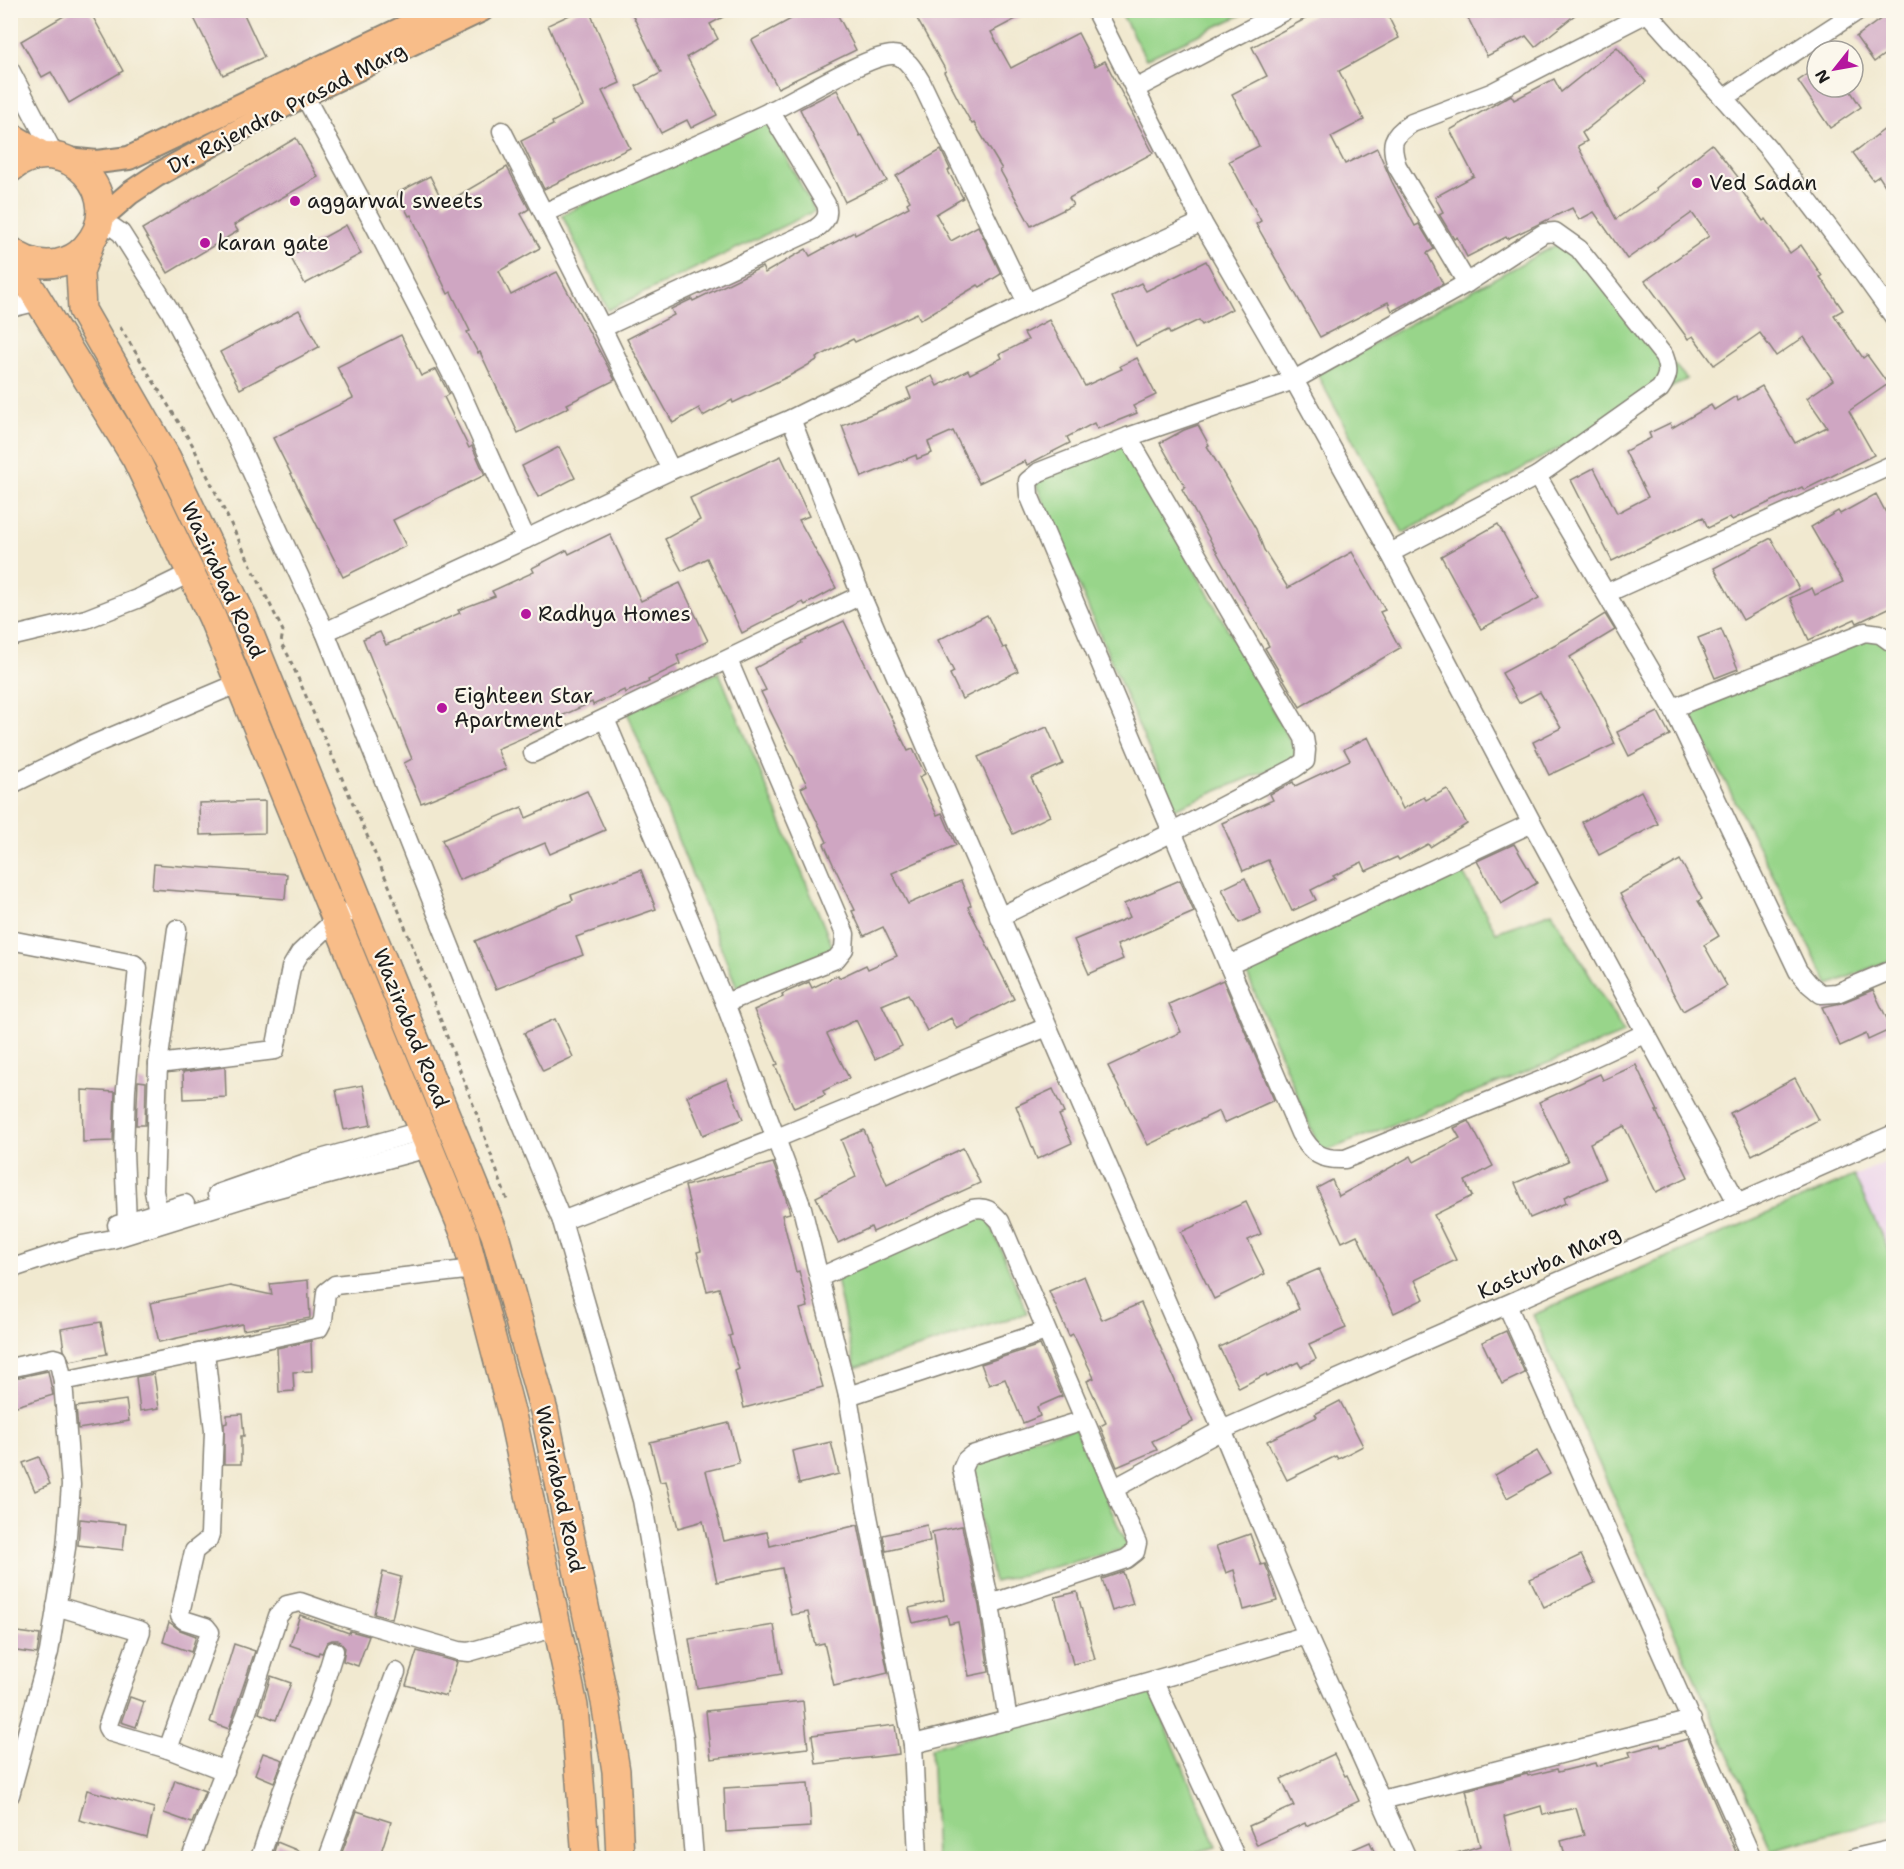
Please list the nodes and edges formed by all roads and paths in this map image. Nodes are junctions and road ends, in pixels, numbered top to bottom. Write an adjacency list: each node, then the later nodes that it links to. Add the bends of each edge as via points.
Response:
1 (441, 10): 14 (main road, Dr. Rajendra Prasad Marg, via 129,158 97,162)
2 (482, 10): 9 (main road, Dr. Rajendra Prasad Marg)
3 (1095, 10): 8 (street)
4 (1286, 10): 8 (street)
5 (1859, 10): 10 (street)
6 (1646, 12): 10 (street); 20 (street, via 1491,93 1401,129 1394,140 1397,166)
7 (10, 70): 14 (street)
8 (1135, 89): 17 (street)
9 (304, 95): 18 (main road, Dr. Rajendra Prasad Marg, via 157,175 130,193); 32 (street, via 456,382)
10 (1724, 98): 24 (street, via 1768,148)
11 (770, 111): 16 (street); 22 (street, via 884,55 896,54 910,64); 25 (street, via 826,204 827,219 814,230)
12 (502, 130): 16 (street)
13 (10, 136): 14 (highway)
14 (55, 157): 15 (highway, via 27,159); 18 (highway, via 82,169 94,183 100,200)
15 (10, 169)
16 (544, 213): 25 (street)
17 (1202, 222): 22 (street); 26 (street)
18 (97, 228): 19 (highway, via 80,253 66,261 50,265 33,263); 37 (street, via 114,228 122,233 171,312 226,416); 48 (highway, Wazirabad Road, via 80,272 82,310 166,458 243,617)
19 (10, 252): 21 (highway, Wazirabad Road)
20 (1467, 283): 26 (street); 31 (street, via 1544,233 1555,232 1579,249 1664,356 1669,369 1660,389)
21 (39, 301): 23 (street); 34 (highway, Wazirabad Road, via 136,459)
22 (1027, 303): 27 (street)
23 (10, 308)
24 (1893, 316)
25 (602, 328): 30 (street)
26 (1294, 380): 28 (street); 33 (street)
27 (791, 418): 30 (street); 36 (street)
28 (1128, 437): 47 (street, via 1039,472 1028,481 1029,495); 47 (street, via 1304,738 1306,750 1305,761 1295,768)
29 (1893, 464): 35 (street)
30 (670, 470): 32 (street)
31 (1538, 476): 33 (street); 35 (street)
32 (526, 539): 37 (street)
33 (1390, 553): 46 (street)
34 (190, 573): 38 (street, via 86,619); 41 (highway, Wazirabad Road)
35 (1607, 593): 42 (street)
36 (861, 595): 40 (street); 49 (street)
37 (325, 632): 65 (street)
38 (10, 637)
39 (1893, 644): 42 (street, via 1880,634 1865,632)
40 (728, 660): 43 (street); 55 (street, via 845,933 844,949 836,958)
41 (239, 683): 45 (street, via 90,746); 50 (highway, Wazirabad Road)
42 (1673, 708): 54 (street, via 1798,971 1821,994 1837,993)
43 (605, 719): 44 (street); 55 (street)
44 (533, 753)
45 (10, 785)
46 (1532, 823): 53 (street); 57 (street)
47 (1171, 833): 49 (street); 53 (street)
48 (362, 906): 50 (street); 78 (highway, Wazirabad Road, via 495,1235)
49 (999, 916): 56 (street)
50 (336, 919): 58 (street, via 300,953 291,968 275,1050); 61 (highway, Wazirabad Road)
51 (177, 929): 58 (street)
52 (10, 940): 64 (street, via 134,964 138,968 126,1089)
53 (1230, 965): 57 (street, via 1300,1133 1319,1156 1334,1159 1345,1159 1562,1072)
54 (1893, 969)
55 (725, 1003): 60 (street)
56 (1047, 1027): 60 (street); 77 (street)
57 (1646, 1033): 62 (street)
58 (158, 1064): 63 (street, via 154,1191)
59 (1893, 1134): 62 (street, Kasturba Marg)
60 (777, 1138): 65 (street); 69 (street, via 802,1208)
61 (424, 1140): 63 (street, via 306,1163); 66 (street, via 113,1239); 68 (highway, Wazirabad Road, via 465,1235)
62 (1737, 1202): 70 (street, Kasturba Marg)
63 (158, 1212): 64 (street)
64 (127, 1221): 66 (street, via 94,1235)
65 (562, 1221): 101 (street, via 642,1500 684,1738)
66 (82, 1245): 67 (street)
67 (10, 1269)
68 (474, 1269): 72 (street, via 335,1285 326,1292 319,1328); 79 (highway, Wazirabad Road)
69 (820, 1277): 71 (street, via 981,1207 1000,1221); 75 (street)
70 (1507, 1305): 77 (street, Kasturba Marg); 88 (street)
71 (1046, 1331): 75 (street); 76 (street)
72 (205, 1352): 74 (street); 91 (street, via 214,1431 210,1534 194,1551 180,1616 210,1632)
73 (10, 1368): 74 (street, via 54,1358 58,1359)
74 (63, 1381): 82 (street, via 71,1485)
75 (848, 1396): 90 (street)
76 (1084, 1420): 80 (street); 81 (street, via 966,1460 963,1482)
77 (1222, 1430): 80 (street, Kasturba Marg); 84 (street)
78 (549, 1434): 79 (main road); 100 (highway, Wazirabad Road, via 605,1702 615,1771)
79 (518, 1441): 83 (highway, Wazirabad Road)
80 (1115, 1488): 81 (street, via 1137,1543 1135,1552 1126,1559)
81 (990, 1604): 89 (street)
82 (56, 1606): 91 (street, via 141,1630 107,1726 110,1732); 93 (street, via 49,1652)
83 (557, 1627): 92 (street, via 469,1652 300,1602 287,1605 278,1616); 99 (highway, Wazirabad Road, via 574,1706)
84 (1307, 1635): 87 (street); 94 (street)
85 (334, 1651): 97 (street)
86 (396, 1672): 98 (street)
87 (1154, 1682): 89 (street); 103 (street)
88 (1692, 1720): 94 (street); 105 (street)
89 (1008, 1721): 90 (street)
90 (913, 1744): 102 (street)
91 (168, 1749): 92 (street)
92 (225, 1771): 96 (street)
93 (10, 1796)
94 (1382, 1800): 104 (street)
95 (1893, 1849): 106 (street)
96 (191, 1858)
97 (260, 1858)
98 (328, 1858)
99 (586, 1858)
100 (620, 1858)
101 (694, 1858)
102 (918, 1858)
103 (1232, 1858)
104 (1407, 1858)
105 (1752, 1858)
106 (1855, 1858)

